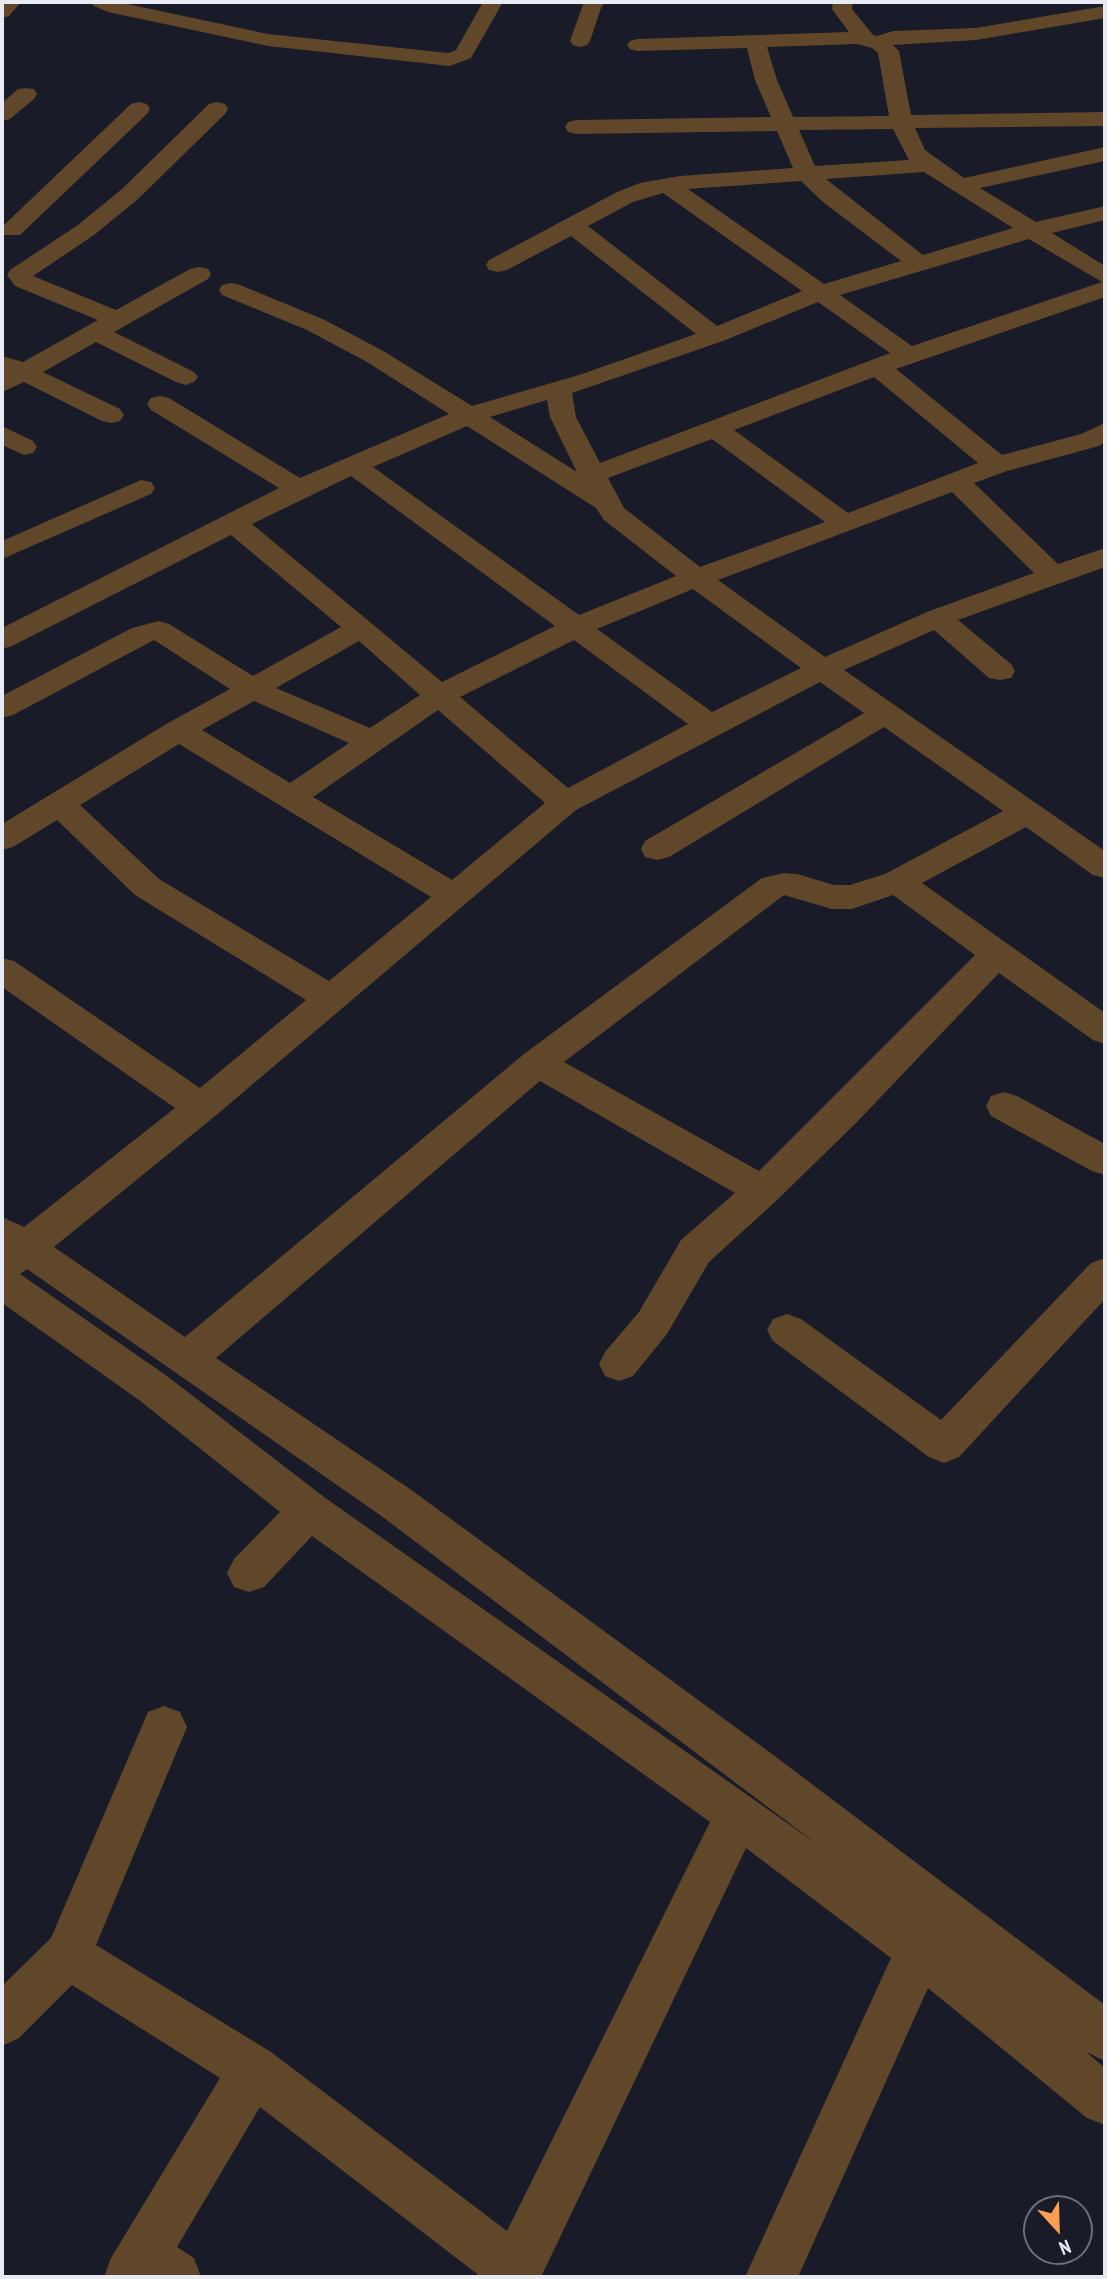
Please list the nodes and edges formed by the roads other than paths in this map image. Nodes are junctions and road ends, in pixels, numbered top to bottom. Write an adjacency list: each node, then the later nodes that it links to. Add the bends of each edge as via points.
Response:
1 (11, 2): 7 (street)
2 (101, 2): 6 (street, via 115,8)
3 (493, 2): 6 (street, via 464,54 450,60 268,40)
4 (595, 2): 10 (street)
5 (843, 2): 11 (street, via 842,9)
6 (153, 8)
7 (2, 12)
8 (1105, 12): 11 (street, via 992,32)
9 (755, 40): 11 (street); 12 (street); 19 (street)
10 (580, 41)
11 (871, 41): 18 (street, via 888,51)
12 (637, 45)
13 (26, 94): 16 (street)
14 (139, 109): 28 (street)
15 (217, 109): 30 (street, via 130,194)
16 (2, 114)
17 (1105, 119): 18 (street)
18 (901, 121): 19 (street); 22 (street, via 911,146)
19 (786, 124): 20 (street); 23 (street)
20 (576, 127)
21 (1105, 154): 25 (street)
22 (928, 165): 23 (street); 25 (street)
23 (807, 174): 24 (street); 32 (street)
24 (667, 185): 27 (street, via 625,197); 37 (street)
25 (961, 185): 29 (street)
26 (1105, 213): 29 (street)
27 (573, 226): 31 (street); 39 (street)
28 (7, 229): 30 (street)
29 (1033, 230): 32 (street); 34 (street)
30 (66, 243): 38 (street, via 19,276)
31 (498, 265)
32 (921, 265): 37 (street)
33 (199, 274): 38 (street)
34 (1105, 276)
35 (1105, 289): 40 (street)
36 (231, 290): 47 (street, via 316,325)
37 (820, 293): 39 (street); 40 (street)
38 (106, 326): 42 (street); 43 (street)
39 (714, 336): 44 (street)
40 (909, 355): 41 (street)
41 (878, 367): 48 (street); 51 (street)
42 (9, 372): 46 (street)
43 (185, 377)
44 (558, 389): 47 (street); 52 (street, via 563,417)
45 (160, 404): 55 (street)
46 (111, 415)
47 (469, 415): 50 (street); 56 (street)
48 (715, 429): 52 (street); 58 (street)
49 (1100, 441): 51 (street)
50 (353, 465): 55 (street); 64 (street)
51 (997, 465): 53 (street)
52 (592, 475): 56 (street)
53 (956, 481): 58 (street); 61 (street)
54 (141, 488): 59 (street)
55 (299, 489): 57 (street)
56 (606, 502): 62 (street, via 614,514)
57 (233, 522): 65 (street); 66 (street)
58 (845, 523): 62 (street)
59 (6, 544)
60 (1104, 558): 61 (street)
61 (1054, 576): 63 (street)
62 (696, 578): 64 (street); 67 (street)
63 (937, 618): 67 (street); 68 (street)
64 (576, 627): 70 (street); 73 (street)
65 (361, 628): 69 (street); 70 (street)
66 (2, 640)
67 (822, 669): 72 (street); 73 (street)
68 (1000, 671)
69 (252, 689): 71 (street, via 159,629); 74 (street); 75 (street)
70 (440, 695): 75 (street); 77 (street)
71 (2, 708)
72 (887, 712): 79 (street); 81 (street)
73 (710, 725): 77 (street)
74 (179, 730): 76 (street); 78 (street)
75 (373, 741): 76 (street)
76 (291, 797): 84 (street)
77 (565, 803): 84 (street)
78 (60, 804): 80 (street); 87 (street, via 147,887)
79 (1026, 813): 82 (street); 83 (street)
80 (2, 839)
81 (657, 849)
82 (1105, 867)
83 (897, 882): 85 (street); 89 (street, via 852,897 774,886)
84 (454, 896): 87 (street)
85 (997, 954): 88 (street); 93 (street)
86 (2, 970): 91 (street)
87 (331, 999): 91 (street)
88 (1105, 1031)
89 (537, 1063): 93 (street); 97 (street)
90 (1004, 1105): 92 (street)
91 (201, 1107): 94 (street)
92 (1105, 1161)
93 (763, 1191): 98 (street, via 695,1251 653,1323)
94 (7, 1258): 97 (street); 99 (street, via 153,1388)
95 (1105, 1274): 96 (street, via 944,1445)
96 (787, 1330)
97 (187, 1359): 106 (street, via 395,1502 756,1769)
98 (619, 1364)
99 (310, 1510): 100 (street); 102 (street)
100 (249, 1573)
101 (164, 1727): 104 (street)
102 (738, 1814): 103 (street); 110 (street)
103 (920, 1950): 108 (street); 111 (street)
104 (68, 1955): 105 (street); 107 (street)
105 (2, 2021)
106 (1105, 2036)
107 (253, 2070): 109 (street); 110 (street)
108 (1105, 2100)
109 (149, 2270)
110 (514, 2274)
111 (771, 2277)

